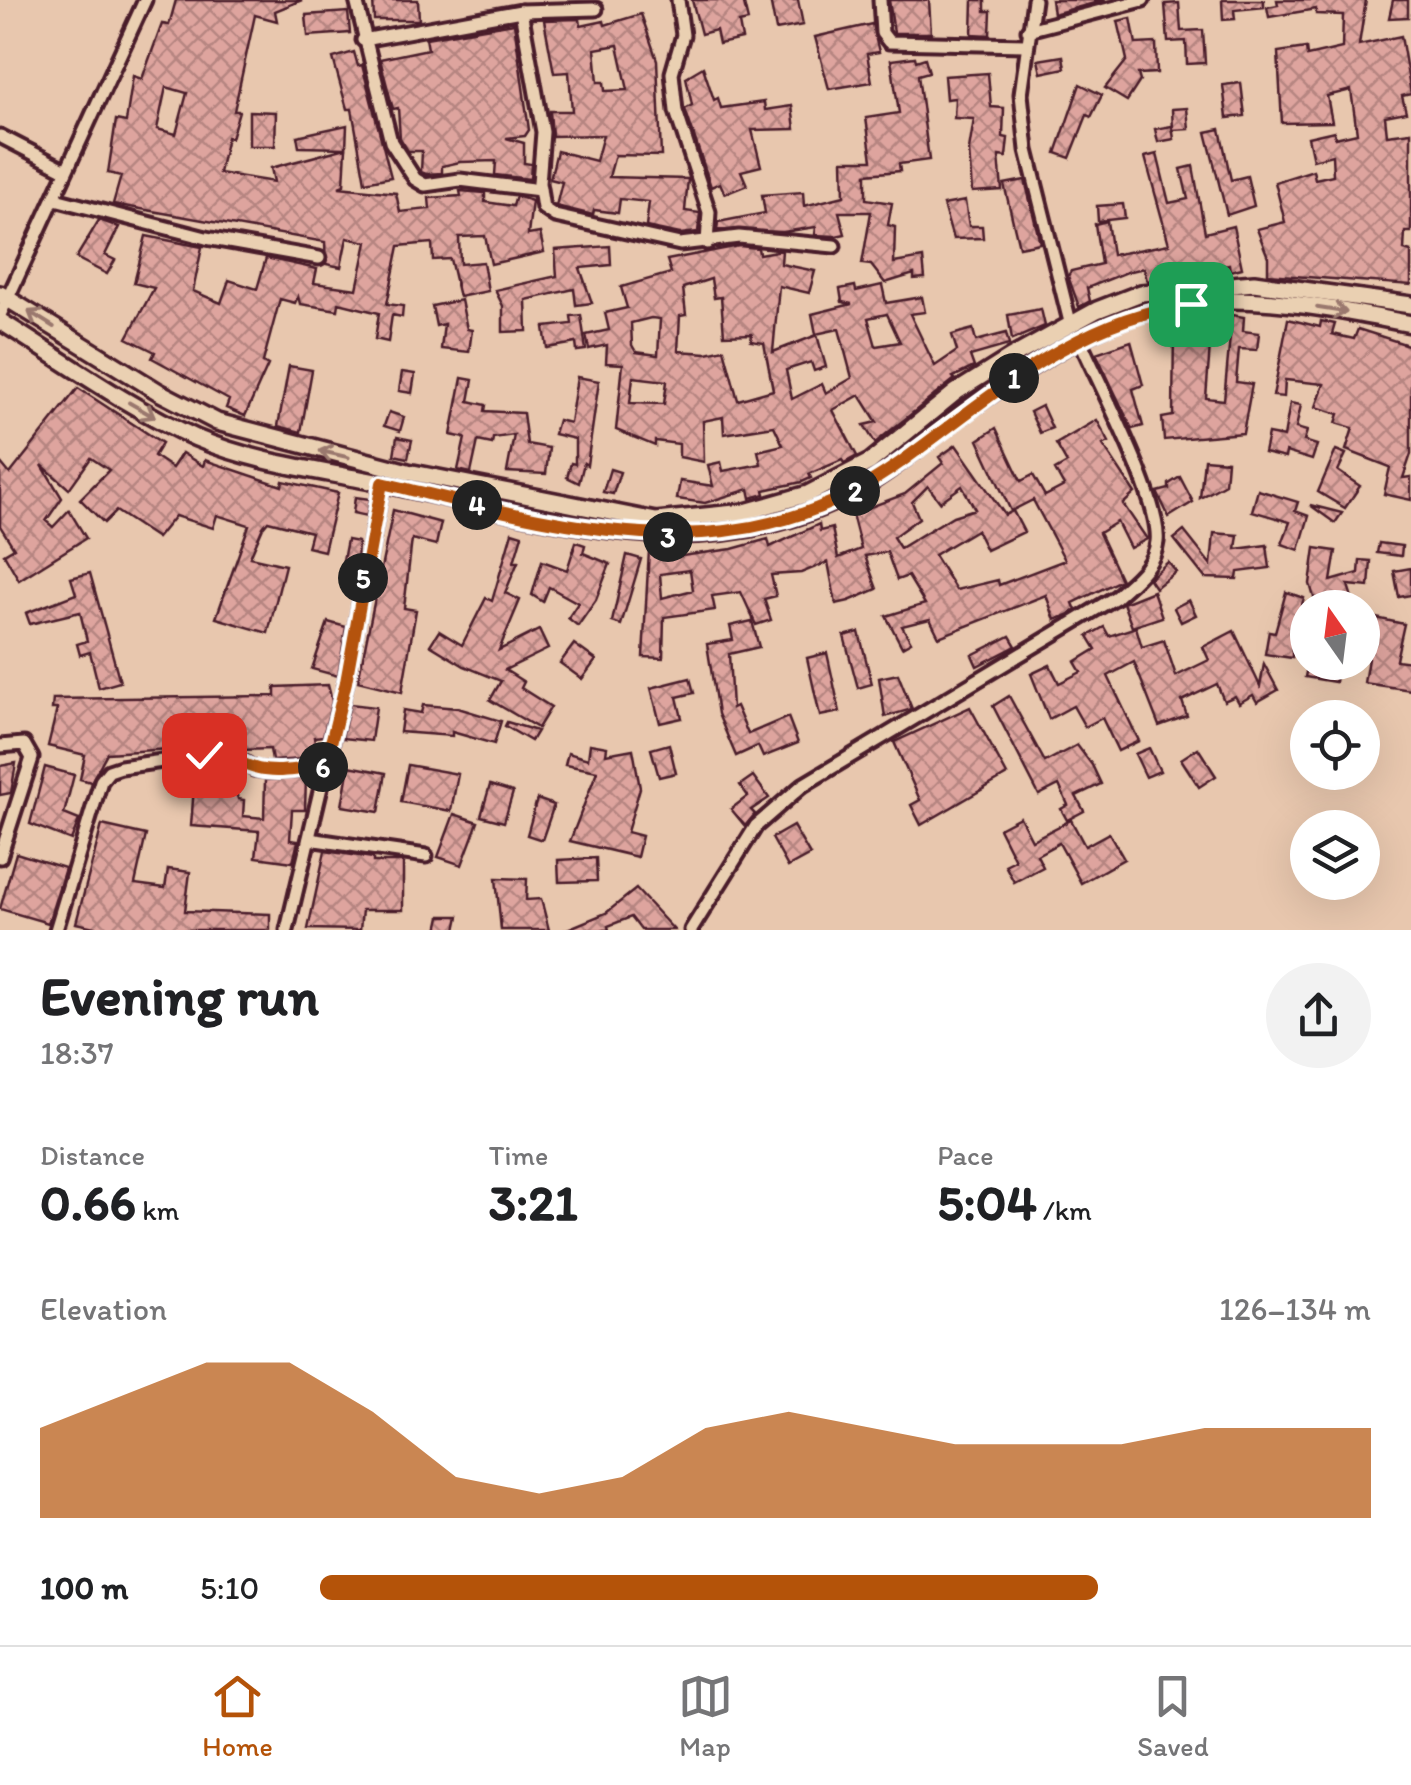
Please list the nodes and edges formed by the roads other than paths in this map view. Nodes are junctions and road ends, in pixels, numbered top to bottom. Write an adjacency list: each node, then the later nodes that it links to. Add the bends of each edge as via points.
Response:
1 (145, 0): 13 (street)
2 (356, 0): 10 (street)
3 (678, 0): 16 (street, via 683,35 672,72 676,111 709,212)
4 (880, 0): 11 (street, via 889,42)
5 (1034, 0): 9 (street)
6 (1143, 0): 9 (street)
7 (596, 8): 8 (street)
8 (521, 11): 10 (street); 14 (street, via 543,132)
9 (1028, 30): 11 (street)
10 (363, 40): 14 (street, via 390,142 414,179 424,185 460,180)
11 (1025, 45): 25 (street, via 1027,150)
12 (0, 136): 13 (street)
13 (66, 170): 15 (street)
14 (540, 190): 16 (street, via 544,208 555,216 641,238)
15 (55, 199): 18 (street, via 206,238); 20 (street)
16 (707, 242): 17 (street, via 739,237)
17 (834, 246)
18 (320, 258)
19 (1296, 288): 21 (main road); 22 (main road); 25 (main road, via 1160,288 1097,310)
20 (4, 296): 23 (street); 25 (main road, one-way to 20, via 956,392 870,462 808,494 746,512 656,520 408,472 217,422)
21 (1288, 305): 24 (main road, one-way to 24); 25 (main road, via 1165,307)
22 (1411, 305)
23 (0, 318): 26 (main road, one-way to 26, via 125,400 200,439 265,462)
24 (1411, 324)
25 (1074, 332): 26 (main road, via 868,484 808,512 736,530 672,538 605,532); 34 (street, via 1153,509 1157,540 1150,565 1116,598 803,785 756,826)
26 (382, 483): 28 (street)
27 (0, 746): 31 (street, via 24,744 32,758)
28 (325, 767): 29 (street); 32 (street, via 254,769 231,754 110,771 101,781)
29 (309, 839): 30 (street); 33 (street)
30 (426, 856)
31 (0, 857)
32 (56, 930)
33 (287, 930)
34 (691, 930)

